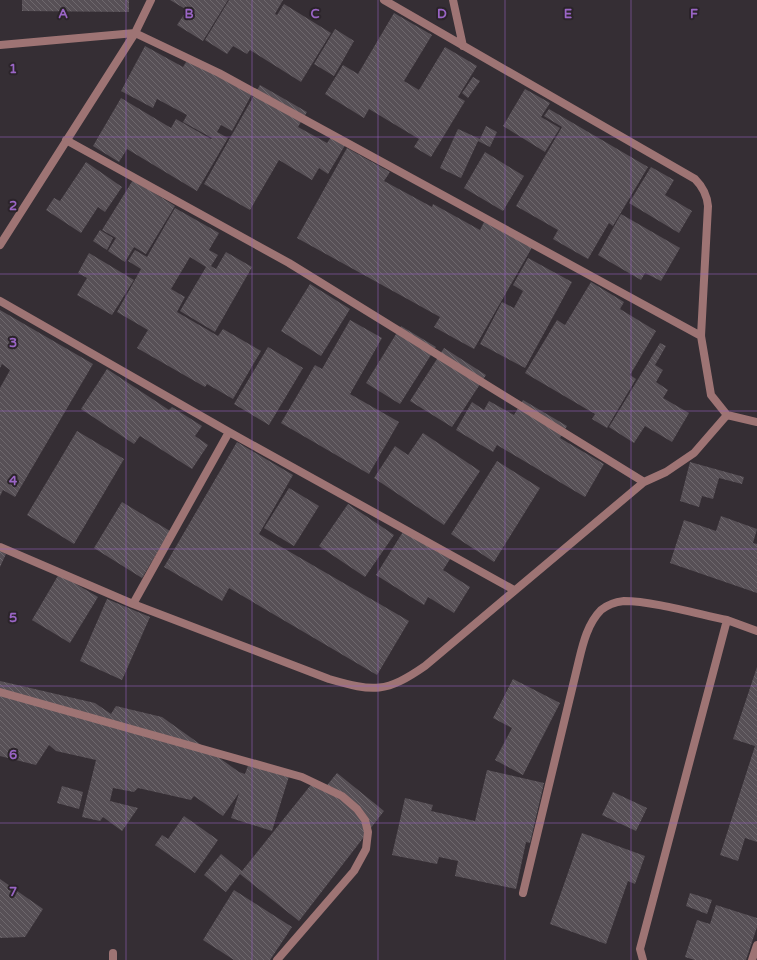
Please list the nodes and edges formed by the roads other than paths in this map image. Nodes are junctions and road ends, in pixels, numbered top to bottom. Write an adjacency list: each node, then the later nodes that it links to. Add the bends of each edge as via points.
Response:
1 (151, 0): 4 (street)
2 (384, 0): 6 (street)
3 (453, 0): 6 (street)
4 (135, 33): 5 (street); 7 (street); 10 (street, via 219,73)
5 (0, 44)
6 (463, 46): 10 (street, via 695,179 701,185 708,206)
7 (66, 140): 8 (street); 14 (street, via 289,263)
8 (0, 245)
9 (0, 301): 13 (street)
10 (701, 336): 11 (street, via 711,395)
11 (727, 414): 12 (street); 14 (street, via 694,453 666,472)
12 (757, 422)
13 (229, 432): 16 (street); 17 (street)
14 (644, 482): 16 (street)
15 (0, 547): 17 (street)
16 (514, 590): 17 (street, via 425,666 402,682 378,689 329,679)
17 (133, 604)
18 (727, 620): 19 (street); 21 (street, via 623,601 610,604 594,618 584,638); 24 (street, via 640,949)
19 (757, 631)
20 (0, 692): 23 (street, via 302,777 342,796 357,809 365,820 368,832 366,848 354,871)
21 (523, 893)
22 (757, 945): 25 (street)
23 (277, 960)
24 (643, 960)
25 (752, 960)

